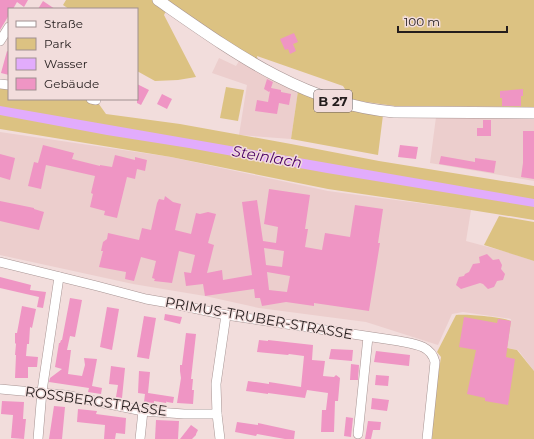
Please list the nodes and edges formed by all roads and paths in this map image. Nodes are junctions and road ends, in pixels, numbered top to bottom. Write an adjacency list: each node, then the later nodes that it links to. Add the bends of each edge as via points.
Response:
1 (158, 0): 4 (main road, B 27, via 259,67 344,104 394,112)
2 (8, 28): 3 (street)
3 (0, 41)
4 (534, 113)
5 (0, 262): 6 (street, PRIMUS-TRUBER-STRASSE)
6 (59, 277): 7 (street, PRIMUS-TRUBER-STRASSE, via 146,299); 10 (street)
7 (226, 315): 8 (street, PRIMUS-TRUBER-STRASSE); 12 (street, via 216,384)
8 (368, 337): 13 (street); 17 (street, PRIMUS-TRUBER-STRASSE, via 420,345 434,357)
9 (0, 389): 10 (street, ROSSBERGSTRASSE)
10 (42, 392): 11 (street, ROSSBERGSTRASSE); 14 (street)
11 (144, 411): 12 (street, ROSSBERGSTRASSE); 15 (street)
12 (217, 414): 16 (street)
13 (358, 434)
14 (38, 439)
15 (140, 439)
16 (220, 439)
17 (427, 439)

